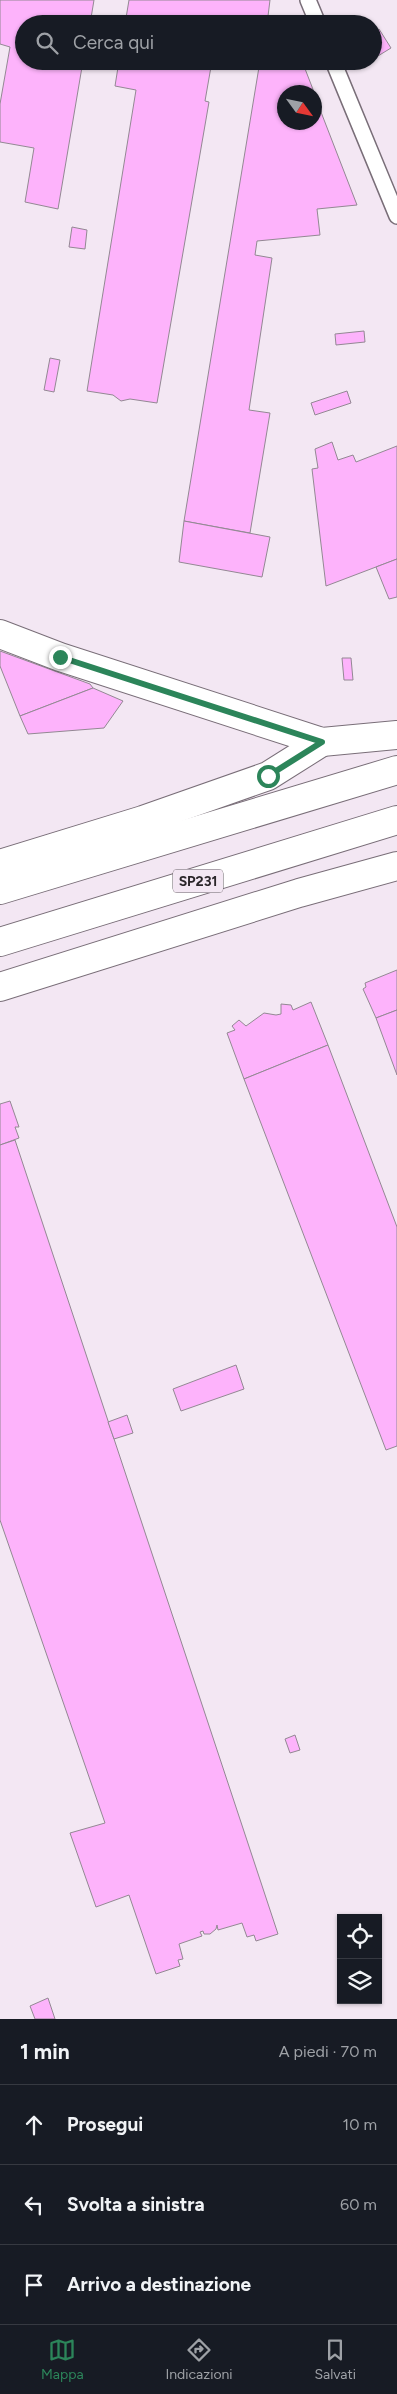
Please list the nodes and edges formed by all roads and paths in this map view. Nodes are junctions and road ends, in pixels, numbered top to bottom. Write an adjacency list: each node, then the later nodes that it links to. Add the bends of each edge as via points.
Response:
1 (308, 0): 2 (lane)
2 (314, 15)
3 (337, 70): 4 (lane)
4 (397, 216)
5 (0, 634): 7 (main road, via 60,657)
6 (397, 735): 7 (main road)
7 (322, 742): 10 (main road, via 268,776 143,820)
8 (397, 770): 12 (main road)
9 (397, 820): 13 (main road, SP231)
10 (0, 864)
11 (397, 866): 14 (main road, via 299,893)
12 (0, 890)
13 (0, 942)
14 (0, 987)

